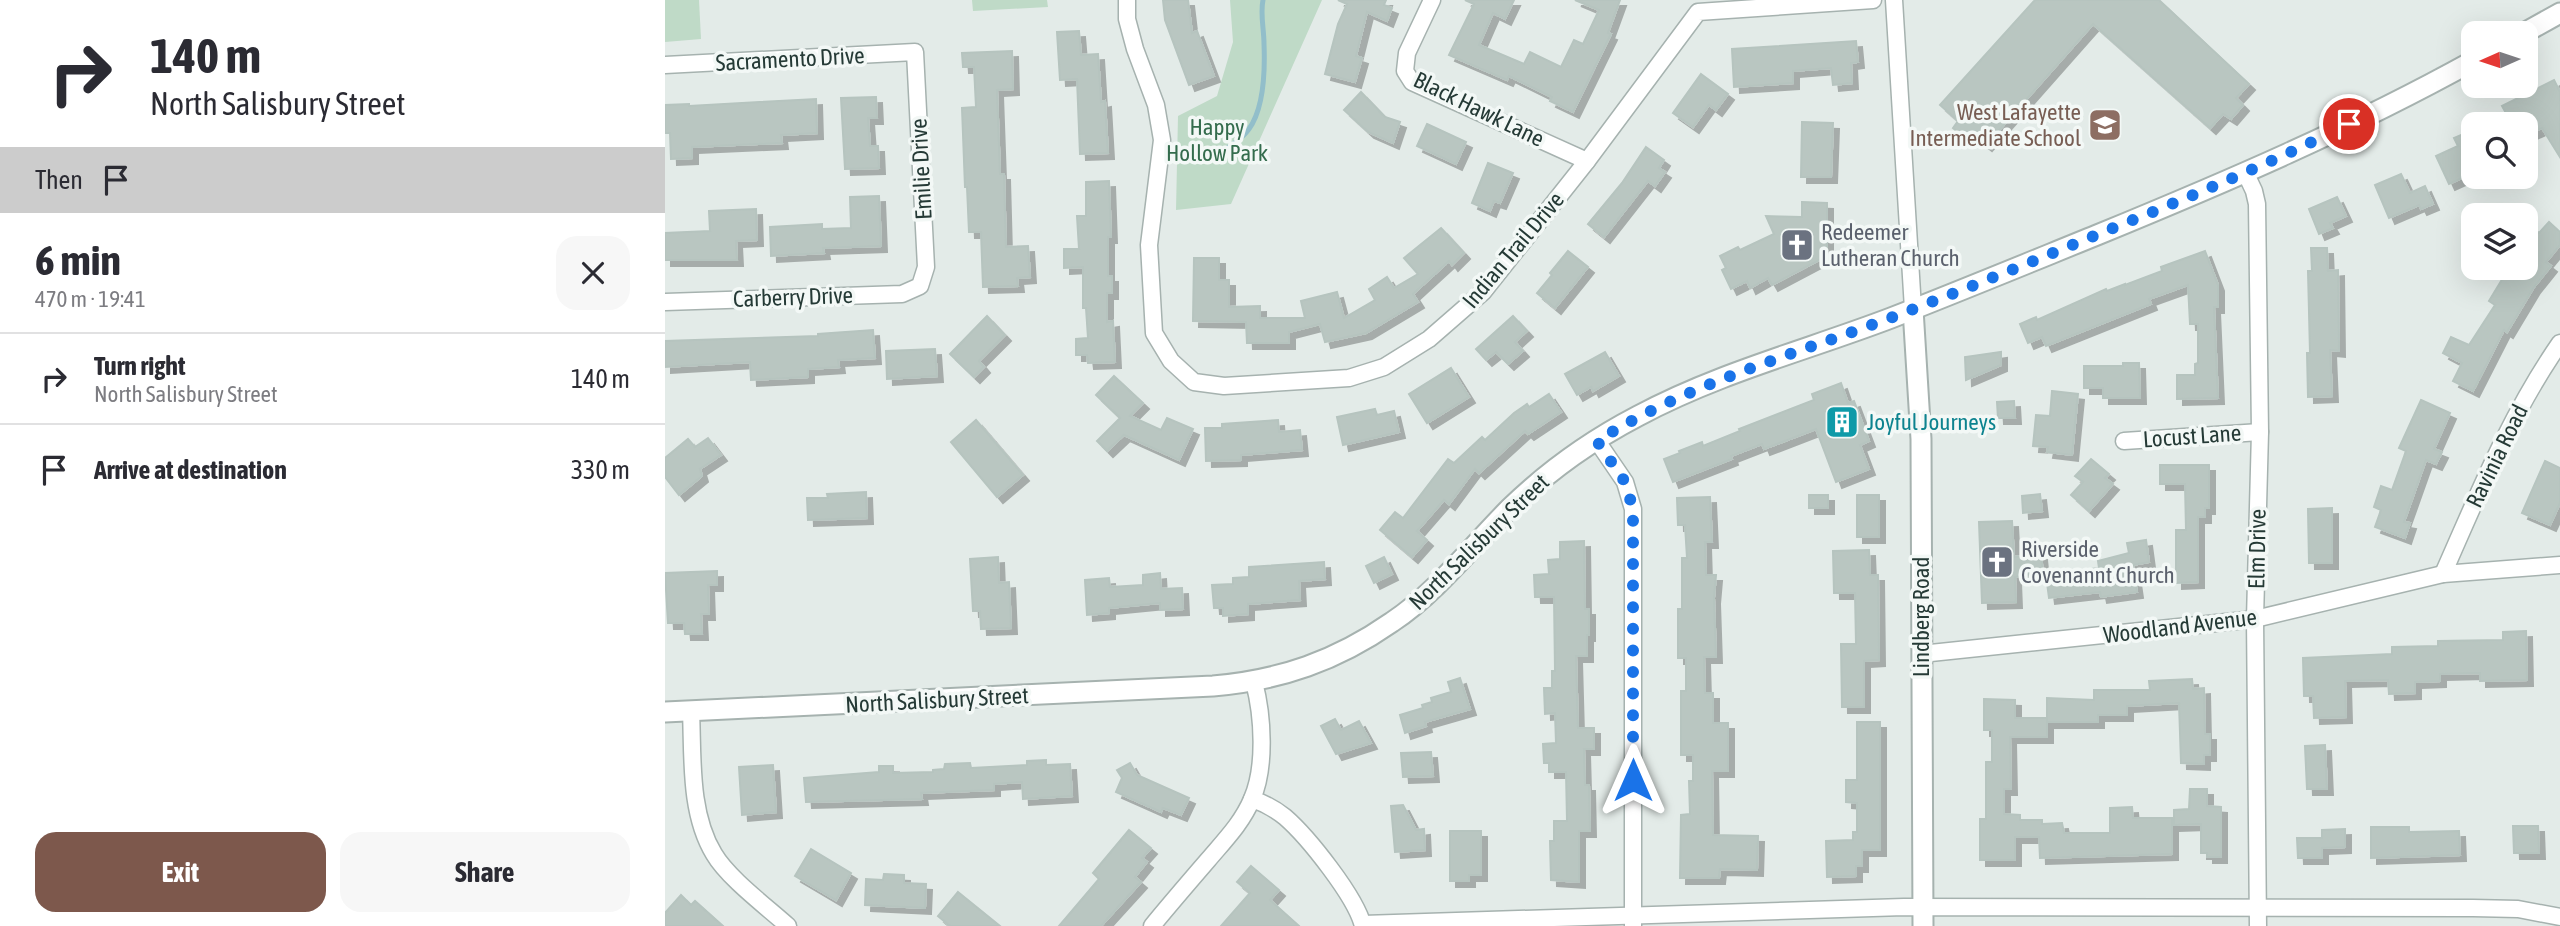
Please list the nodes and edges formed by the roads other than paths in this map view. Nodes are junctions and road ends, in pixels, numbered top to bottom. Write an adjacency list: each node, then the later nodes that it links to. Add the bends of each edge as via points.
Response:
1 (1127, 0): 11 (street, Indian Trail Drive, via 1135,49 1156,105 1161,140 1149,246 1154,332 1171,361 1194,382 1224,386 1349,379 1384,367 1429,339 1483,292)
2 (1433, 0): 11 (street, Black Hawk Lane, via 1407,53 1405,71 1412,82)
3 (1873, 0): 5 (street, Indian Trail Drive)
4 (1894, 0): 15 (street)
5 (1698, 6): 11 (street, Indian Trail Drive)
6 (2560, 13): 7 (street)
7 (2538, 25)
8 (915, 52): 9 (street, Sacramento Drive); 13 (street, Emilie Drive, via 926,267)
9 (665, 65)
10 (2461, 68): 12 (street, North Salisbury Street)
11 (1587, 161)
12 (2245, 174): 15 (street, North Salisbury Street); 17 (street, Elm Drive, via 2257,204)
13 (920, 286): 14 (street, Carberry Drive, via 902,294)
14 (665, 302)
15 (1913, 309): 18 (street, North Salisbury Street, via 1673,399); 23 (street, Lindberg Road, via 1921,439)
16 (2560, 343): 21 (street, Ravinia Road, via 2500,444)
17 (2260, 432): 19 (street, Locust Lane); 22 (street, Elm Drive)
18 (1597, 441): 24 (street, North Salisbury Street, via 1513,505 1395,621 1301,670); 31 (street, via 1625,482 1633,509)
19 (2124, 441)
20 (2560, 565): 21 (street, Woodland Avenue)
21 (2443, 575): 22 (street, Woodland Avenue)
22 (2255, 619): 23 (street, Woodland Avenue); 28 (street, Elm Drive)
23 (1921, 654): 29 (street, Lindberg Road)
24 (1254, 682): 25 (street, North Salisbury Street); 27 (street, via 1261,744)
25 (691, 710): 26 (street, North Salisbury Street); 33 (street, via 697,810 705,836 714,855)
26 (665, 712)
27 (1252, 799): 32 (street, via 1270,806 1302,835 1350,895); 34 (street, via 1236,827)
28 (2258, 907): 29 (street); 30 (street, via 2518,909); 35 (street, Elm Drive)
29 (1923, 917): 31 (street)
30 (2560, 917)
31 (1633, 921): 32 (street)
32 (1363, 925)
33 (788, 926)
34 (1152, 926)
35 (2258, 926)

